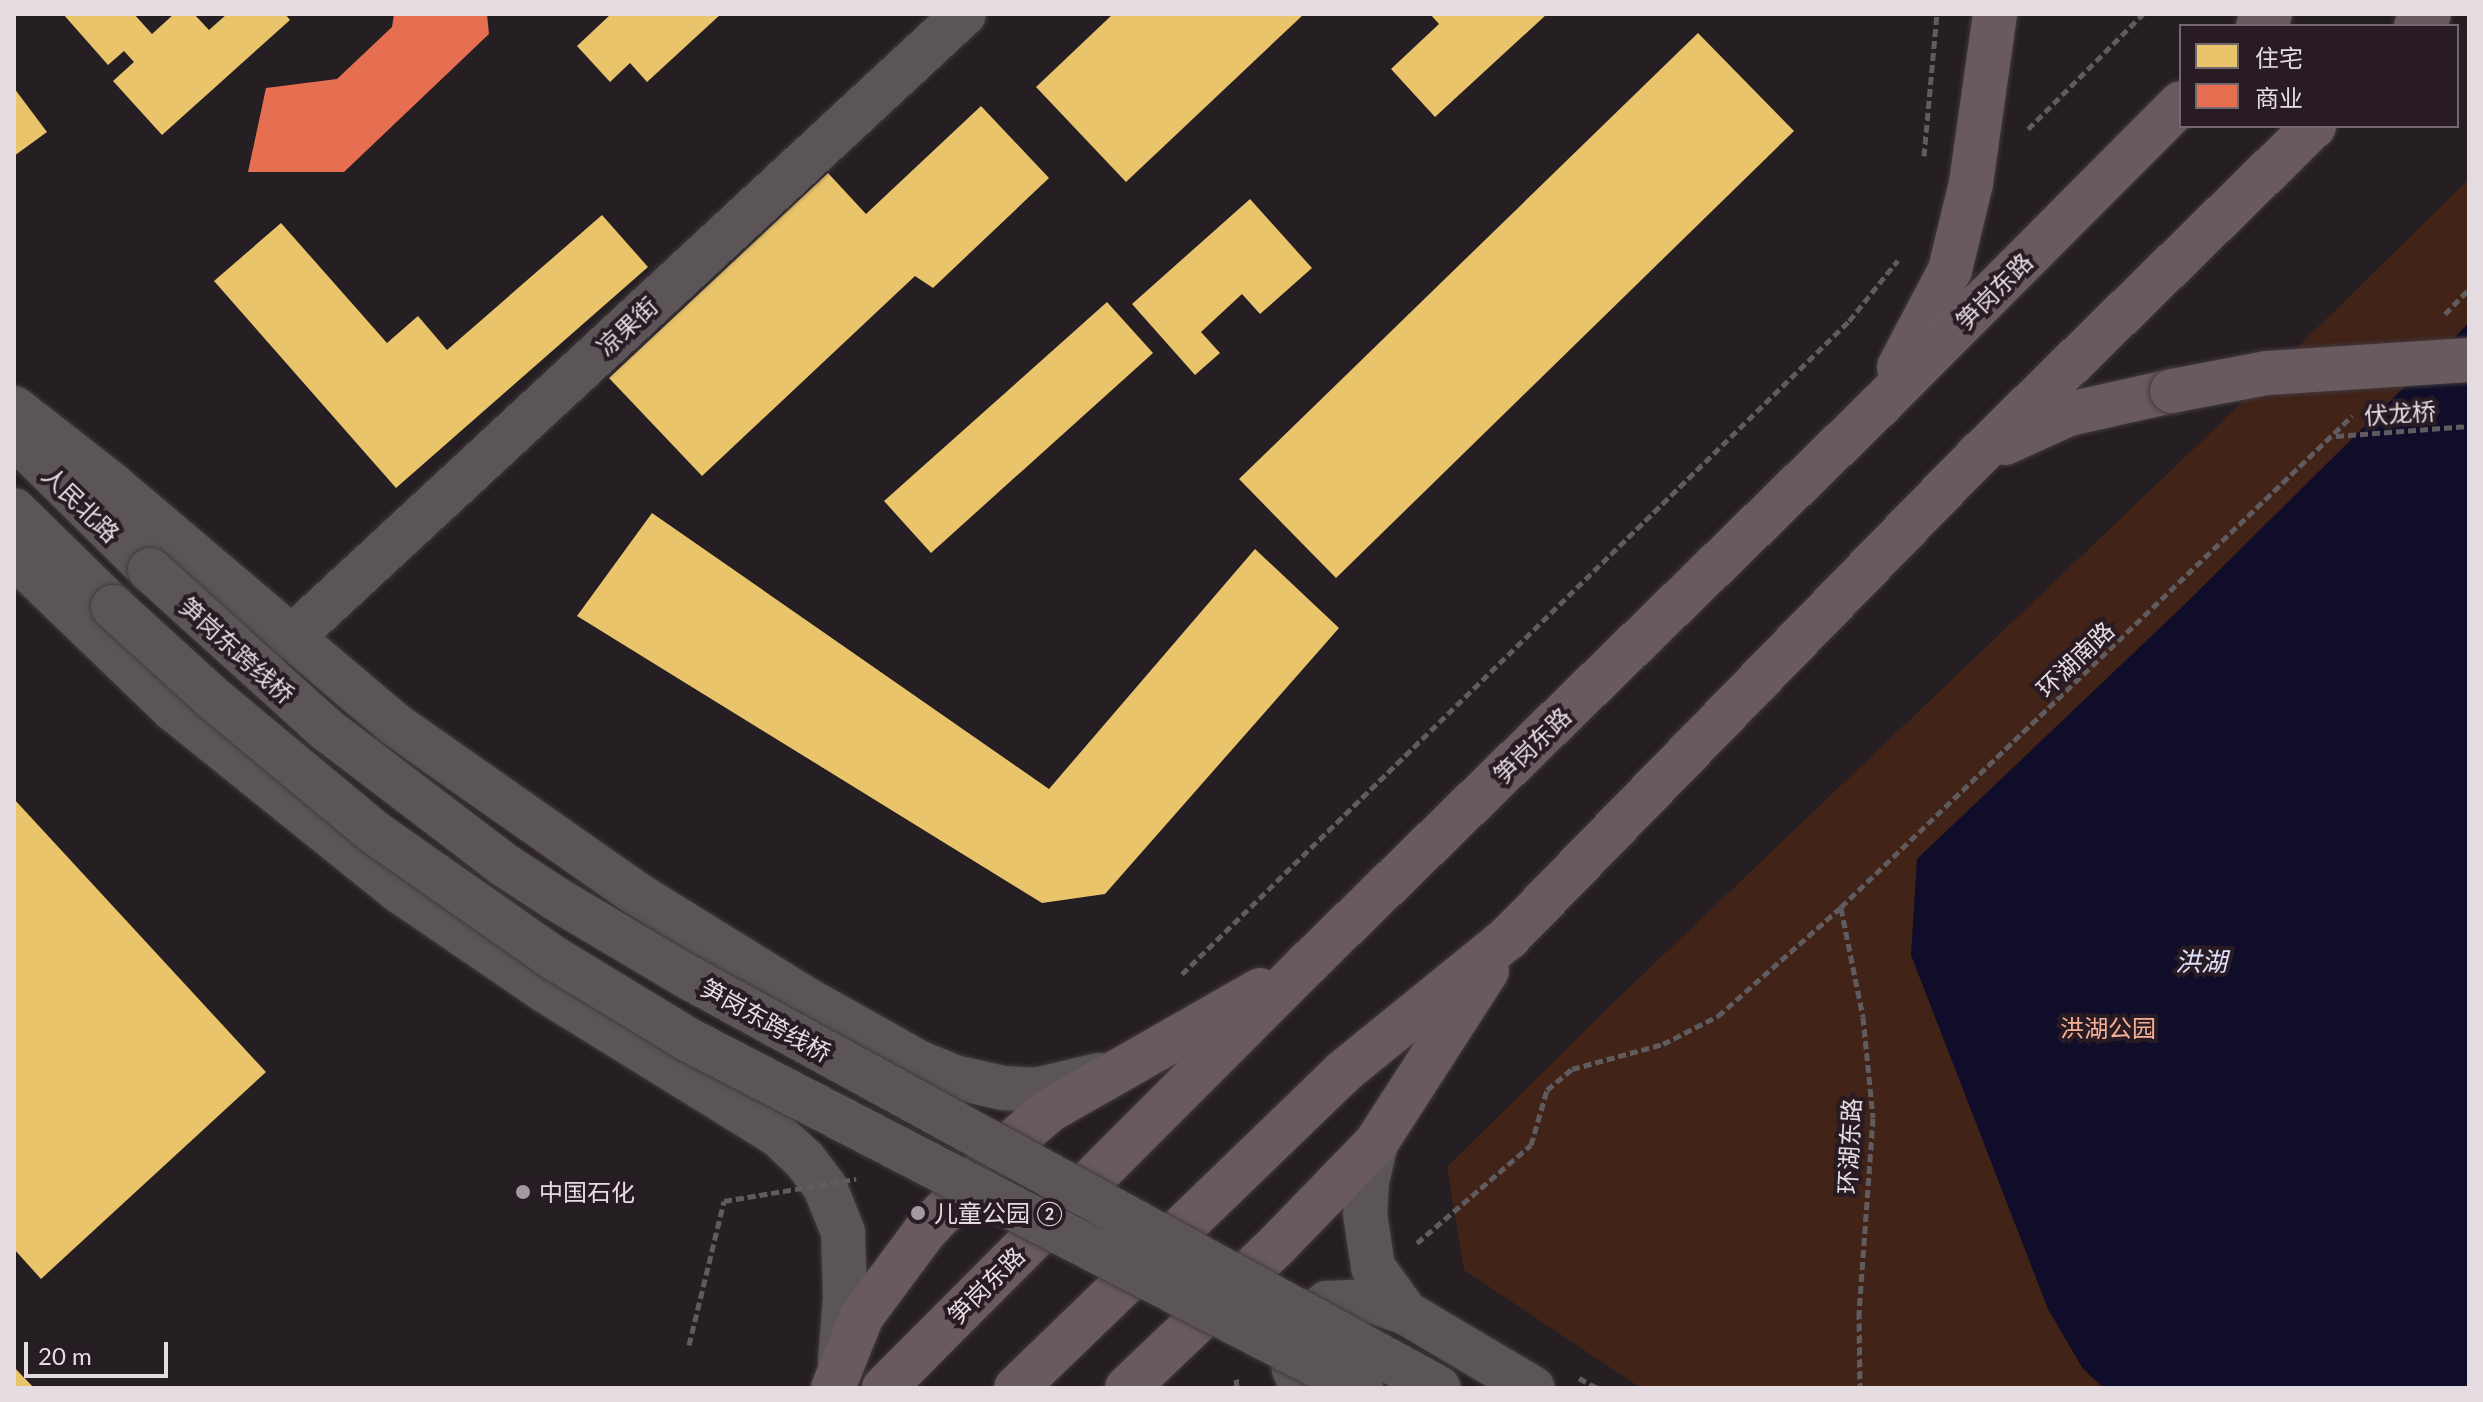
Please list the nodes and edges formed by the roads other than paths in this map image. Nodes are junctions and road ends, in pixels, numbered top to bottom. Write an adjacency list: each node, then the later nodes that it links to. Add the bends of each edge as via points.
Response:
1 (964, 14): 13 (street, 凉果街)
2 (1995, 14): 6 (main road, via 1971,183 1950,270)
3 (2179, 105): 6 (main road, 笋岗东路)
4 (2312, 128): 9 (main road)
5 (2469, 360): 9 (main road, bridge, via 2267,373 2172,391 2069,414)
6 (1880, 405): 15 (main road, 笋岗东路)
7 (14, 408): 13 (street, via 110,483)
8 (14, 437): 12 (street, 人民北路)
9 (1977, 456): 14 (main road)
10 (14, 510): 24 (street, bridge, via 224,708 374,832 554,958 689,1040)
11 (14, 556): 19 (street, via 173,709 398,890 557,999 763,1126 804,1159 825,1187 843,1232 845,1297)
12 (150, 570): 25 (street, 笋岗东跨线桥, bridge, via 326,729 558,900 686,976)
13 (290, 639): 16 (street, via 405,732 635,893 920,1063 967,1080 1036,1090)
14 (1508, 938): 17 (main road); 21 (main road, via 1343,1072)
15 (1307, 964): 16 (main road); 20 (main road, 笋岗东路)
16 (1124, 1066): 19 (main road, via 1050,1110 925,1231 862,1316)
17 (1376, 1143): 18 (street, via 1367,1181 1366,1235 1373,1267); 22 (main road)
18 (1406, 1313): 23 (street, via 1371,1301 1327,1303 1305,1320 1291,1345); 26 (street)
19 (836, 1380)
20 (884, 1388)
21 (1016, 1388)
22 (1127, 1388)
23 (1302, 1388)
24 (1361, 1388)
25 (1439, 1388)
26 (1533, 1388)

